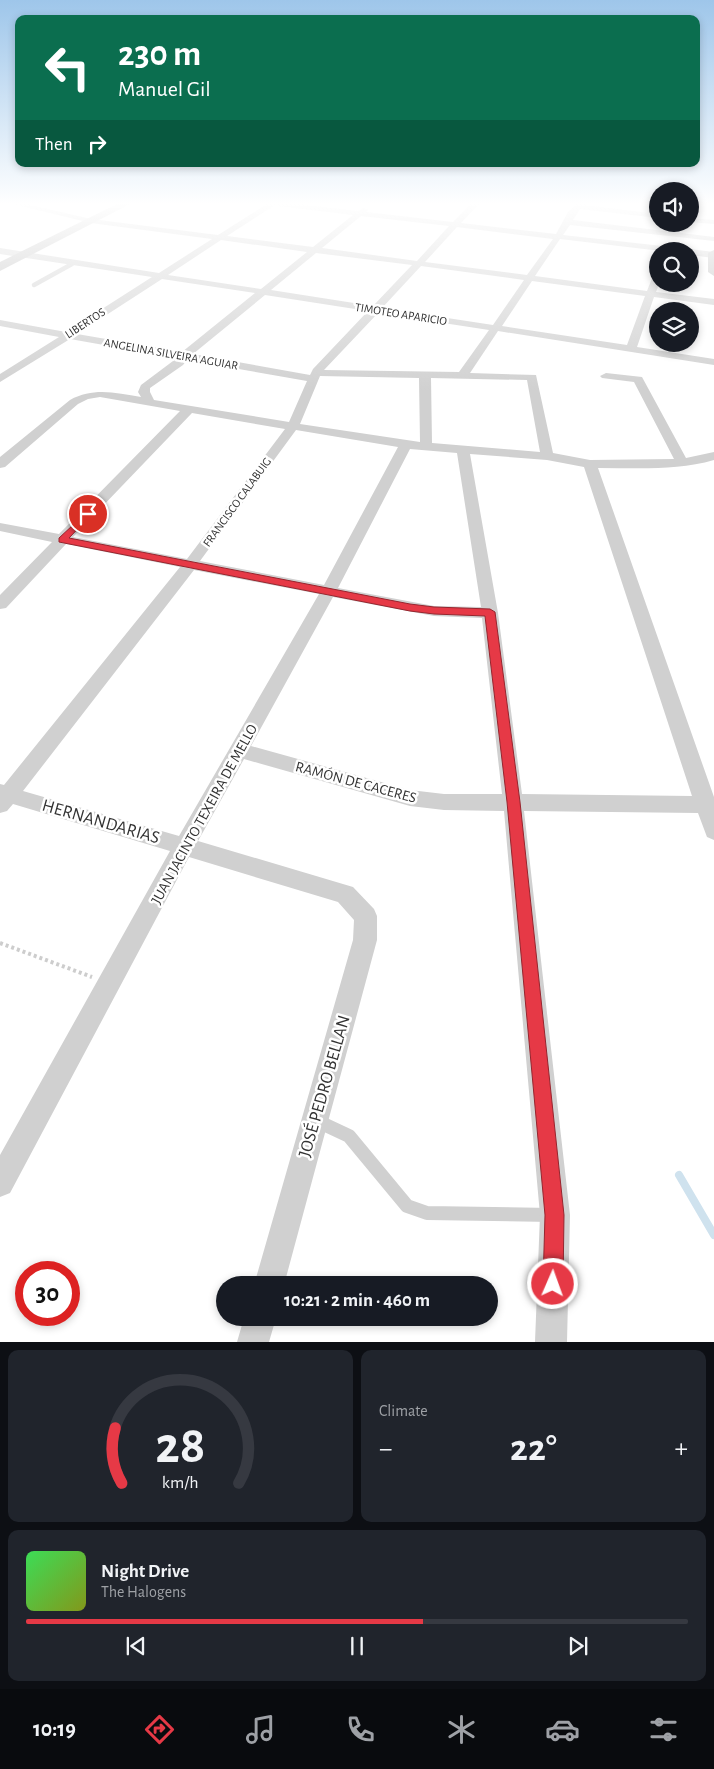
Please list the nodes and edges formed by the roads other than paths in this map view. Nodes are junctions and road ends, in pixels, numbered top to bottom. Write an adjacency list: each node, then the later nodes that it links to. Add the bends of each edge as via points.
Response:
1 (67, 267): 10 (lane)
2 (91, 267): 8 (street, TIMOTEO APARICIO)
3 (172, 267): 8 (street, LIBERTOS)
4 (293, 267): 11 (street)
5 (415, 267): 14 (street, FRANCISCO CALABUIG)
6 (445, 267): 9 (street)
7 (537, 267): 9 (street)
8 (157, 276): 11 (street, TIMOTEO APARICIO); 17 (street, LIBERTOS)
9 (529, 278): 12 (street); 16 (street)
10 (34, 285)
11 (261, 291): 14 (street, TIMOTEO APARICIO); 19 (street)
12 (650, 293): 13 (street); 18 (street)
13 (714, 302)
14 (375, 310): 16 (street, TIMOTEO APARICIO); 23 (street, FRANCISCO CALABUIG)
15 (0, 323): 17 (street, ANGELINA SILVEIRA AGUIAR)
16 (495, 328): 18 (street, TIMOTEO APARICIO); 22 (street)
17 (68, 335): 19 (street, ANGELINA SILVEIRA AGUIAR); 25 (street, LIBERTOS)
18 (631, 348): 20 (street, TIMOTEO APARICIO)
19 (184, 356): 23 (street, ANGELINA SILVEIRA AGUIAR); 26 (street, via 145,387 144,392)
20 (714, 362)
21 (425, 374): 22 (street, ANGELINA SILVEIRA AGUIAR); 23 (street, ANGELINA SILVEIRA AGUIAR); 30 (street)
22 (463, 375): 32 (street, ANGELINA SILVEIRA AGUIAR, via 532,377)
23 (314, 376): 28 (street, FRANCISCO CALABUIG)
24 (606, 376): 35 (street, via 638,379)
25 (0, 379)
26 (150, 402): 27 (street); 36 (street, via 100,394 85,396)
27 (189, 409): 28 (street); 40 (street)
28 (292, 428): 29 (street); 41 (street, FRANCISCO CALABUIG)
29 (406, 444): 30 (street); 42 (street, JUAN JACINTO TEXEIRA DE MELLO)
30 (426, 446): 31 (street)
31 (463, 450): 32 (street); 44 (street)
32 (547, 456): 37 (street)
33 (714, 456): 34 (street)
34 (700, 460): 35 (street); 38 (street)
35 (682, 462): 37 (street)
36 (0, 464)
37 (590, 464): 48 (street)
38 (714, 471)
39 (0, 527): 40 (street)
40 (62, 540): 41 (street); 43 (street)
41 (190, 565): 42 (street); 46 (street, FRANCISCO CALABUIG)
42 (329, 591): 44 (street, via 434,611); 45 (street, JUAN JACINTO TEXEIRA DE MELLO)
43 (0, 604)
44 (490, 612): 47 (street)
45 (240, 750): 47 (street, RAMÓN DE CACERES, via 410,798 444,802); 50 (street, JUAN JACINTO TEXEIRA DE MELLO)
46 (3, 797): 50 (street, HERNANDARIAS)
47 (513, 802): 48 (street, RAMÓN DE CACERES); 54 (street)
48 (709, 805): 49 (street)
49 (714, 831)
50 (185, 845): 51 (street, HERNANDARIAS); 53 (street, JUAN JACINTO TEXEIRA DE MELLO)
51 (345, 894): 52 (street, JOSÉ PEDRO BELLAN, via 366,916 365,940)
52 (315, 1120): 54 (lane, via 349,1136 407,1206 427,1212); 55 (street, JOSÉ PEDRO BELLAN)
53 (0, 1183)
54 (555, 1215): 58 (street)
55 (272, 1276)
56 (257, 1326): 57 (street)
57 (252, 1342)
58 (551, 1342)

